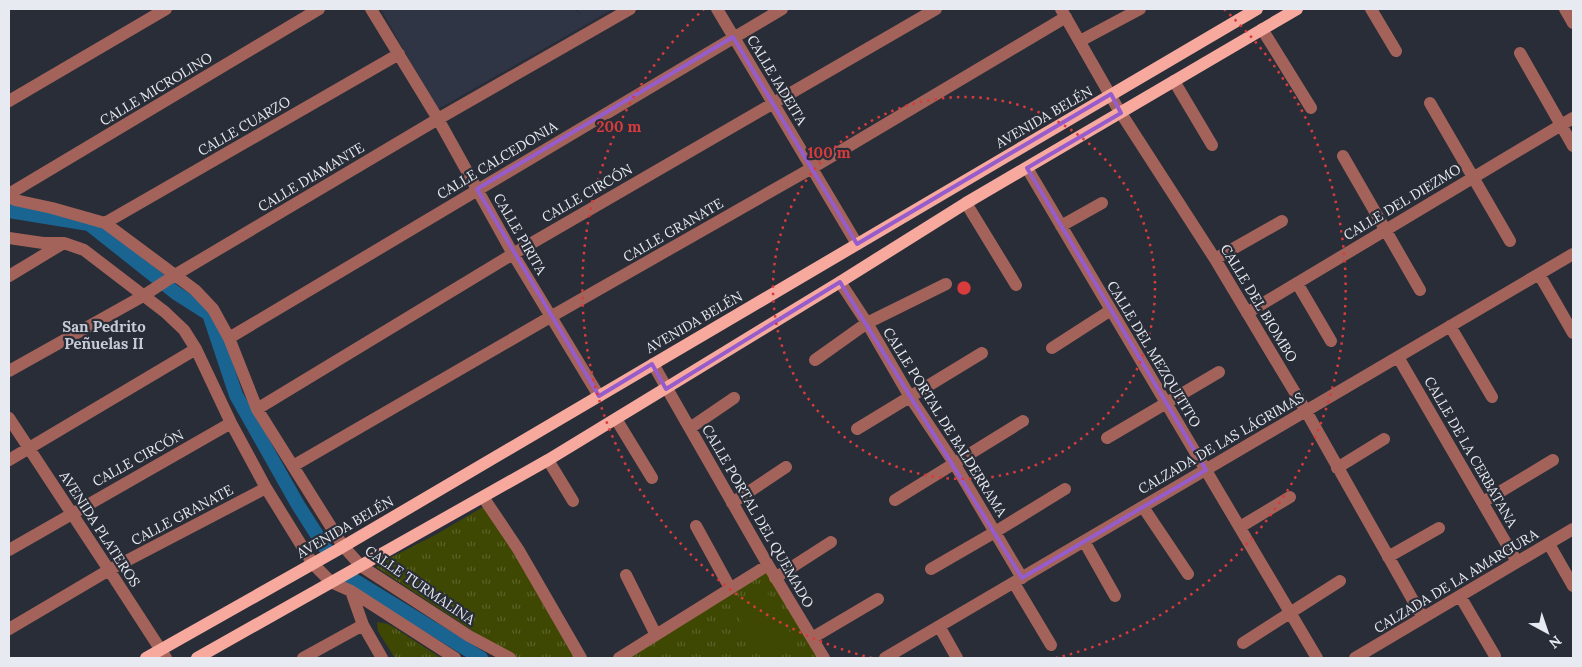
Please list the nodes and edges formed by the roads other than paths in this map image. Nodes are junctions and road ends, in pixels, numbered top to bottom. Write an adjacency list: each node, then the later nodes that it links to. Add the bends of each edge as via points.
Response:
1 (166, 9): 23 (street)
2 (319, 9): 38 (street, CALLE MICROLINO)
3 (371, 9): 20 (street, CALLE PIRITA)
4 (630, 9): 29 (street, CALLE DIAMANTE)
5 (717, 9): 16 (street, CALLE JADEITA)
6 (782, 9): 16 (street, CALLE CALCEDONIA)
7 (936, 9): 24 (street, CALLE CIRCÓN)
8 (1140, 9): 17 (street)
9 (1257, 9): 22 (main road, AVENIDA BELÉN)
10 (1297, 9): 15 (main road)
11 (1371, 9): 18 (street)
12 (1565, 9): 14 (street)
13 (1064, 13): 17 (street, CALLE DEL BIOMBO); 34 (street, CALLE GRANATE)
14 (1573, 23)
15 (1262, 29): 21 (main road); 26 (street)
16 (733, 37): 24 (street, CALLE JADEITA); 37 (street, CALLE CALCEDONIA)
17 (1080, 41): 22 (street, CALLE DEL BIOMBO)
18 (1396, 51)
19 (1520, 53): 30 (street)
20 (399, 54): 29 (street, CALLE PIRITA); 42 (street, CALLE CUARZO)
21 (1174, 81): 27 (main road); 31 (street)
22 (1111, 94): 27 (street, CALLE DEL BIOMBO); 48 (main road, AVENIDA BELÉN)
23 (9, 101)
24 (773, 102): 34 (street, CALLE JADEITA); 49 (street, CALLE CIRCÓN)
25 (1430, 103): 36 (street)
26 (1311, 108)
27 (1121, 113): 35 (main road); 51 (street, CALLE DEL BIOMBO)
28 (1573, 118): 30 (street, CALLE DEL DIEZMO)
29 (438, 119): 37 (street, CALLE PIRITA); 54 (street, CALLE DIAMANTE)
30 (1561, 125): 32 (street); 36 (street, CALLE DEL DIEZMO)
31 (1212, 145)
32 (1573, 146)
33 (1344, 156): 44 (street)
34 (812, 168): 48 (street, CALLE JADEITA); 63 (street, CALLE GRANATE)
35 (1026, 168): 39 (main road); 43 (street, CALLE DEL MEZQUITITO)
36 (1473, 178): 44 (street, CALLE DEL DIEZMO); 46 (street)
37 (477, 189): 49 (street, CALLE PIRITA); 67 (street, CALLE CALCEDONIA)
38 (9, 195): 42 (street, CALLE TURMALINA, via 15,200)
39 (966, 203): 55 (main road); 58 (street)
40 (1102, 203): 43 (street)
41 (1282, 221): 51 (street)
42 (105, 223): 54 (street, CALLE TURMALINA)
43 (1061, 226): 61 (street, CALLE DEL MEZQUITITO)
44 (1386, 230): 56 (street, CALLE DEL DIEZMO); 59 (street)
45 (9, 238): 47 (street)
46 (1510, 241)
47 (64, 243): 53 (street); 60 (street, via 84,250)
48 (857, 244): 74 (main road, AVENIDA BELÉN)
49 (513, 254): 63 (street, CALLE PIRITA); 83 (street, CALLE CIRCÓN)
50 (1573, 254): 52 (street, CALZADA DE LAS LÁGRIMAS)
51 (1215, 259): 62 (street, CALLE DEL BIOMBO)
52 (1539, 274): 65 (street, CALZADA DE LAS LÁGRIMAS); 66 (street)
53 (9, 276)
54 (170, 279): 60 (street, CALLE DIAMANTE); 67 (street, CALLE TURMALINA, via 195,290 213,309)
55 (840, 282): 64 (street, CALLE PORTAL DE BALDERRAMA); 77 (main road)
56 (1297, 283): 62 (street, CALLE DEL DIEZMO); 68 (street)
57 (946, 284): 64 (street)
58 (1016, 285)
59 (1420, 290)
60 (148, 293): 70 (street, via 184,330); 75 (street, CALLE DIAMANTE)
61 (1111, 310): 69 (street); 82 (street, CALLE DEL MEZQUITITO)
62 (1247, 313): 84 (street, CALLE DEL BIOMBO)
63 (552, 316): 78 (street, CALLE PIRITA); 98 (street, CALLE GRANATE)
64 (867, 323): 73 (street); 79 (street, CALLE PORTAL DE BALDERRAMA)
65 (1450, 326): 72 (street, CALZADA DE LAS LÁGRIMAS); 80 (street)
66 (1573, 333)
67 (229, 338): 83 (street, CALLE TURMALINA)
68 (1331, 341)
69 (1052, 348)
70 (196, 349): 88 (street); 93 (street)
71 (982, 353): 79 (street)
72 (1398, 357): 84 (street, CALZADA DE LAS LÁGRIMAS); 109 (street, CALLE DE LA CERBATANA)
73 (816, 360)
74 (653, 364): 77 (street, CALLE PORTAL DEL QUEMADO); 78 (main road, AVENIDA BELÉN)
75 (9, 371)
76 (1219, 372): 82 (street)
77 (666, 389): 86 (main road); 89 (street, CALLE PORTAL DEL QUEMADO)
78 (599, 396): 121 (main road, AVENIDA BELÉN)
79 (910, 397): 90 (street); 97 (street, CALLE PORTAL DE BALDERRAMA)
80 (1492, 397)
81 (734, 398): 89 (street)
82 (1166, 403): 91 (street); 101 (street, CALLE DEL MEZQUITITO)
83 (257, 409): 98 (street, CALLE TURMALINA)
84 (1306, 411): 100 (street, CALLE DEL BIOMBO); 101 (street, CALZADA DE LAS LÁGRIMAS)
85 (9, 418): 93 (street, AVENIDA PLATEROS)
86 (616, 419): 95 (main road); 102 (street)
87 (1023, 422): 97 (street)
88 (231, 423): 103 (street); 112 (street, CALLE CIRCÓN)
89 (690, 428): 110 (street, CALLE PORTAL DEL QUEMADO)
90 (857, 429)
91 (1107, 438)
92 (1384, 439): 100 (street)
93 (28, 448): 94 (street); 112 (street, AVENIDA PLATEROS)
94 (9, 460)
95 (548, 460): 105 (main road); 108 (street)
96 (1553, 460): 109 (street)
97 (954, 463): 107 (street); 117 (street, CALLE PORTAL DE BALDERRAMA)
98 (293, 466): 121 (street, CALLE TURMALINA)
99 (786, 467): 110 (street)
100 (1337, 468): 123 (street, CALLE DEL BIOMBO)
101 (1206, 470): 111 (street, CALZADA DE LAS LÁGRIMAS); 114 (street, CALLE DEL MEZQUITITO)
102 (652, 478)
103 (266, 488): 125 (street); 129 (street, CALLE GRANATE)
104 (1065, 489): 117 (street)
105 (483, 497): 127 (main road); 161 (street, via 518,549)
106 (1290, 497): 114 (street)
107 (895, 500)
108 (573, 502)
109 (1483, 502): 124 (street, CALLE DE LA CERBATANA)
110 (732, 503): 126 (street, CALLE PORTAL DEL QUEMADO)
111 (1143, 506): 119 (street, CALZADA DE LAS LÁGRIMAS); 130 (street)
112 (71, 513): 122 (street, CALLE CIRCÓN); 129 (street, AVENIDA PLATEROS)
113 (696, 526): 137 (street)
114 (1240, 527): 142 (street, CALLE DEL MEZQUITITO)
115 (1438, 528): 123 (street)
116 (1573, 529): 120 (street, CALZADA DE LA AMARGURA)
117 (995, 532): 128 (street); 133 (street, CALLE PORTAL DE BALDERRAMA)
118 (831, 542): 132 (street)
119 (1084, 542): 133 (street, CALZADA DE LAS LÁGRIMAS); 139 (street)
120 (1549, 544): 124 (street, CALZADA DE LA AMARGURA); 136 (street)
121 (344, 546): 125 (main road, AVENIDA BELÉN); 127 (street, CALLE TURMALINA)
122 (9, 550)
123 (1388, 557): 143 (street, CALLE DEL BIOMBO)
124 (1517, 562): 140 (street, CALZADA DE LA AMARGURA)
125 (313, 564): 135 (street); 152 (main road, AVENIDA BELÉN)
126 (768, 565): 132 (street, CALLE PORTAL DEL QUEMADO); 137 (street)
127 (361, 566): 135 (main road); 160 (street, CALLE TURMALINA, via 469,636)
128 (931, 569)
129 (109, 570): 146 (street, CALLE GRANATE); 152 (street, AVENIDA PLATEROS)
130 (1188, 574)
131 (626, 575): 147 (street)
132 (775, 578): 148 (street, CALLE PORTAL DEL QUEMADO)
133 (1018, 580): 145 (street, CALZADA DE LAS LÁGRIMAS); 150 (street, CALLE PORTAL DE BALDERRAMA)
134 (1340, 581): 142 (street)
135 (330, 582): 138 (street); 156 (main road)
136 (1573, 586)
137 (730, 588): 147 (street)
138 (351, 592): 144 (street); 159 (street)
139 (1115, 596)
140 (1460, 596): 143 (street, CALZADA DE LA AMARGURA); 153 (street)
141 (878, 599): 148 (street)
142 (1290, 613): 149 (street); 165 (street, CALLE DEL MEZQUITITO)
143 (1423, 618): 151 (street, CALZADA DE LA AMARGURA)
144 (363, 625): 157 (street); 158 (street)
145 (939, 626): 154 (street, CALZADA DE LAS LÁGRIMAS); 164 (street)
146 (9, 629)
147 (656, 635): 162 (street)
148 (812, 638): 163 (street, CALLE PORTAL DEL QUEMADO)
149 (1243, 643)
150 (1051, 645)
151 (1376, 653): 166 (street, CALZADA DE LA AMARGURA)
152 (163, 654): 155 (main road, AVENIDA BELÉN)
153 (1495, 656)
154 (890, 657)
155 (146, 658)
156 (197, 658)
157 (303, 658)
158 (382, 658)
159 (455, 658)
160 (510, 658)
161 (581, 658)
162 (619, 658)
163 (824, 658)
164 (957, 658)
165 (1317, 658)
166 (1355, 658)

